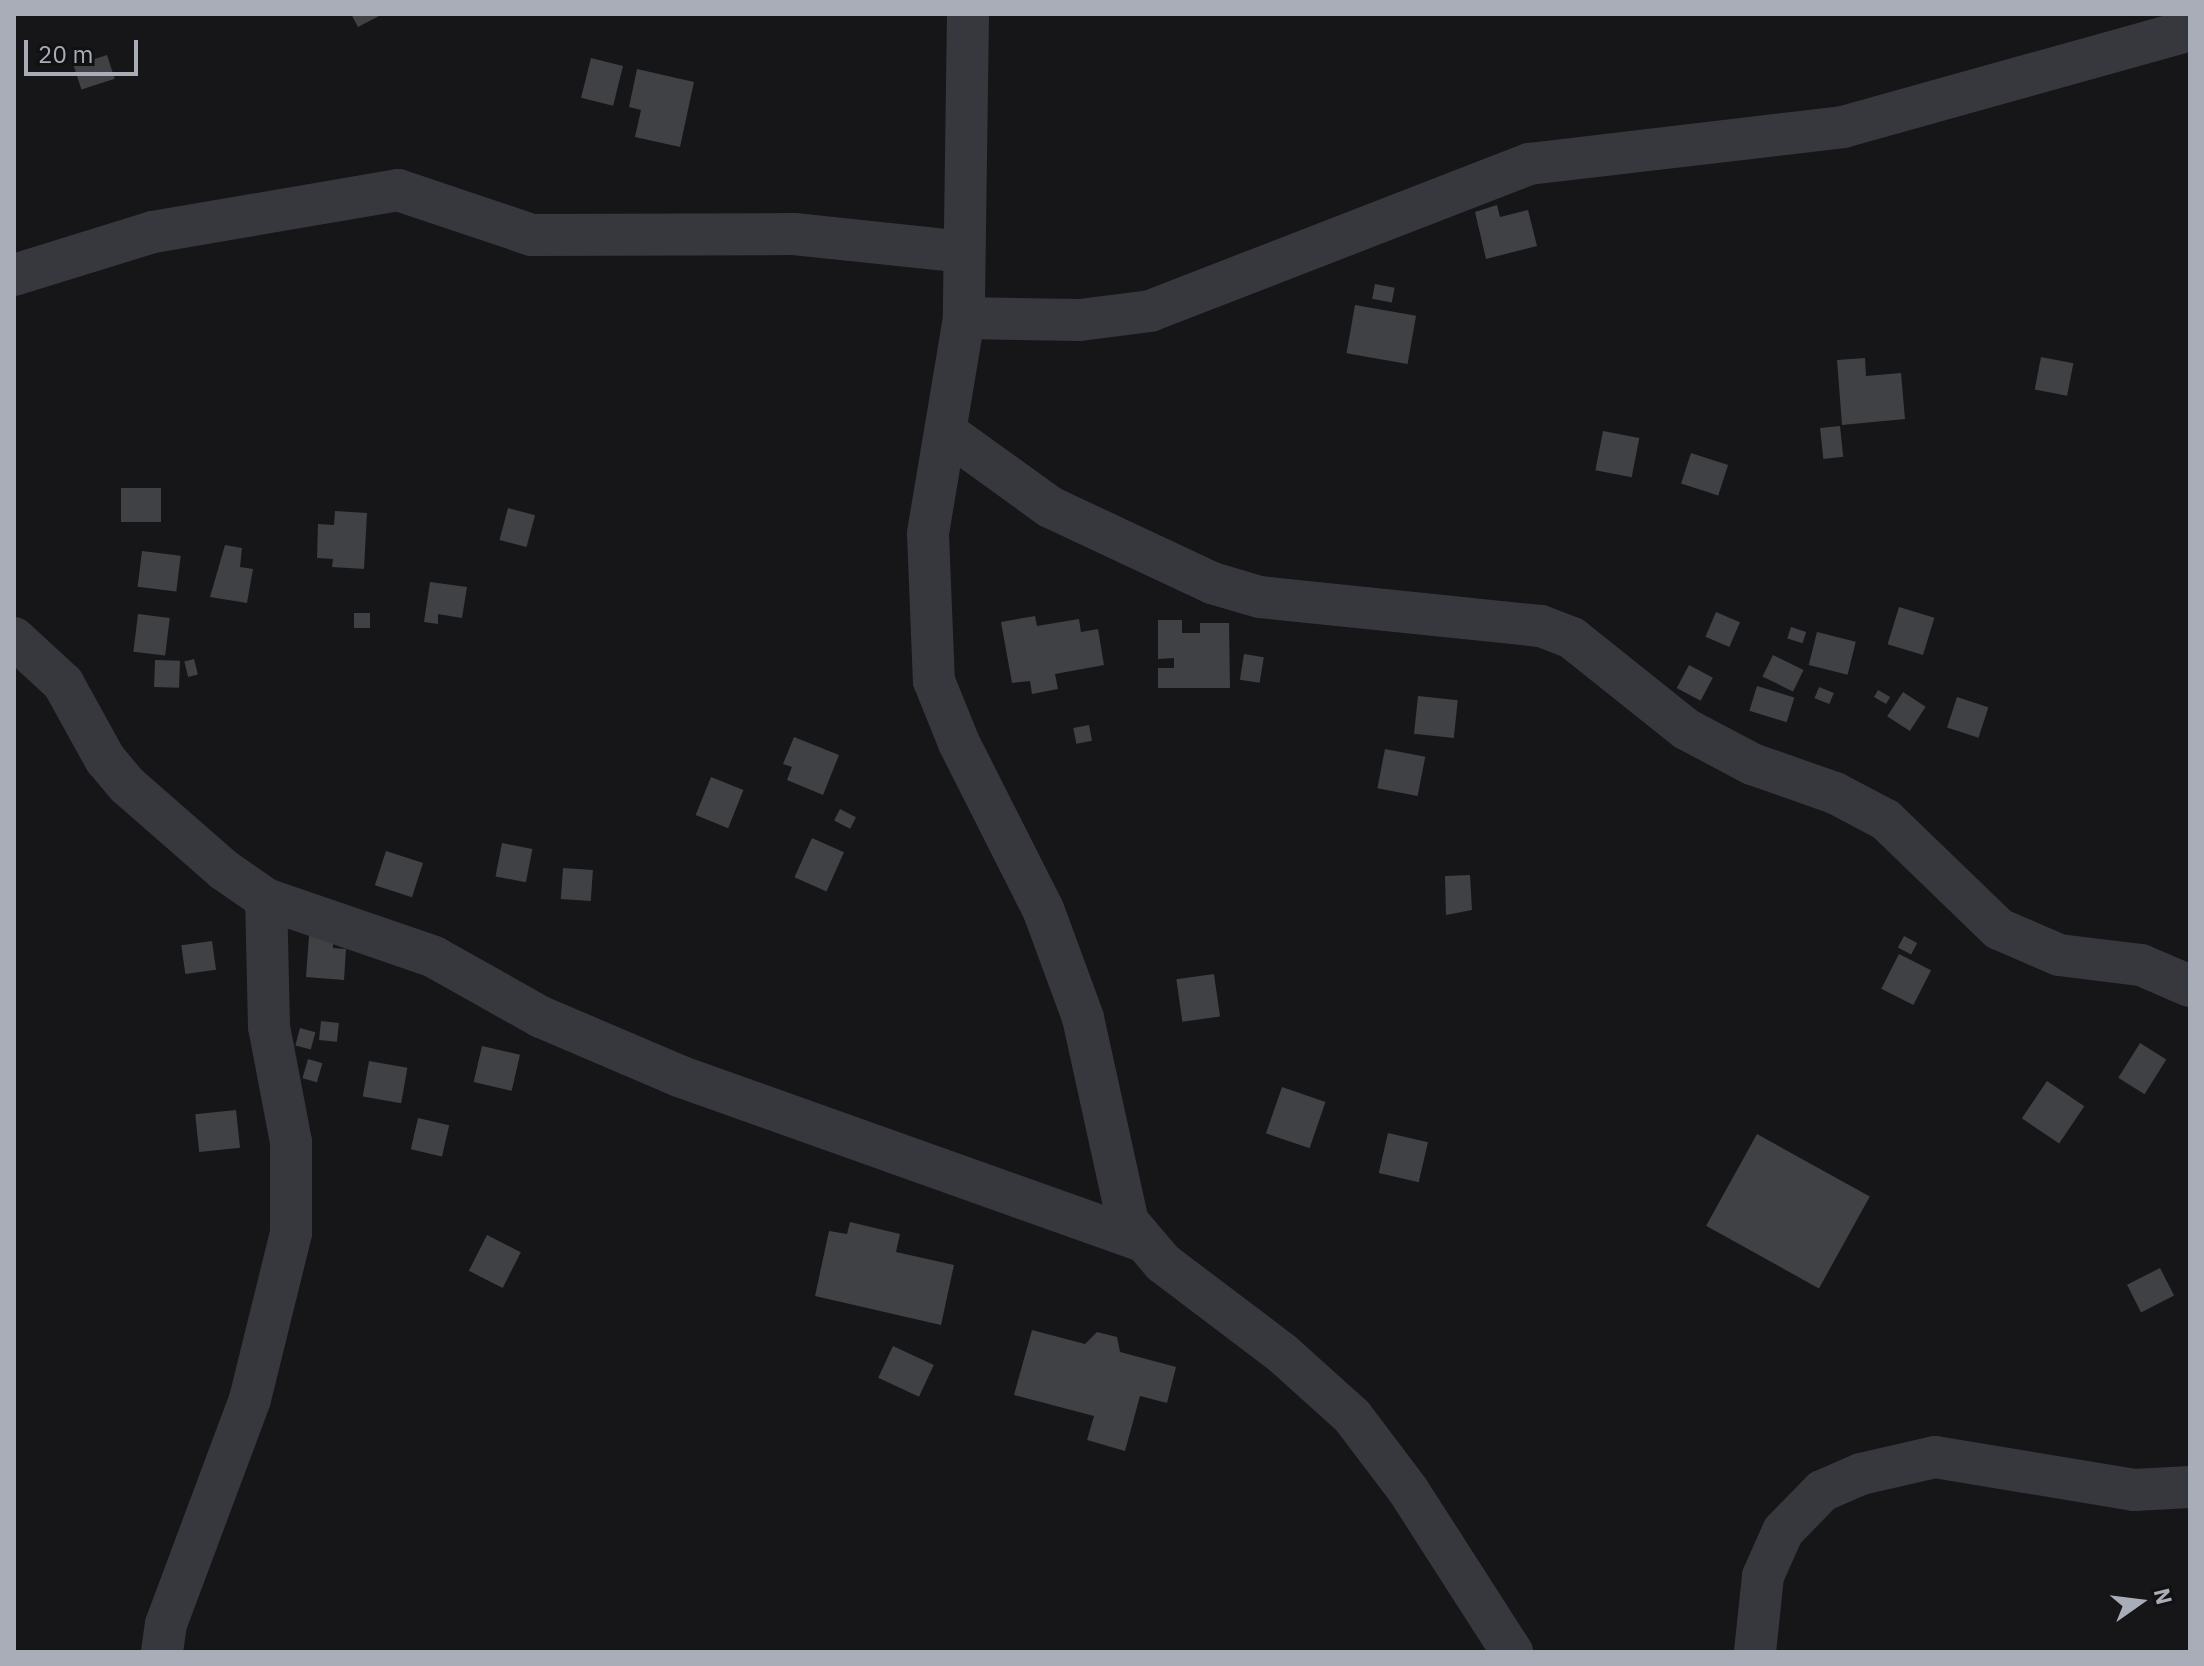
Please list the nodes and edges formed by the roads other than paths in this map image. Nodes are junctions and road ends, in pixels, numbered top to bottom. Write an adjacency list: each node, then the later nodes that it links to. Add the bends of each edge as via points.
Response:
1 (968, 14): 3 (street)
2 (2190, 30): 5 (street, via 1843,127 1500,172 1150,311 1080,320)
3 (964, 252): 4 (street, via 794,234 532,235 398,190 153,232); 5 (street)
4 (14, 275)
5 (964, 318): 6 (street)
6 (946, 432): 9 (street, via 1050,507 1212,583 1260,597 1541,626 1572,638 1686,729 1752,764 1835,793 1886,820 1999,929 2059,955 2141,965); 10 (street, via 928,534 934,681 959,743 1043,909 1083,1018 1117,1189 1128,1222)
7 (14, 638): 8 (street, via 63,683 105,759 128,786 224,870)
8 (266, 899): 10 (street, via 434,957 541,1017 679,1076); 12 (street, via 272,1058 291,1142 291,1233 250,1399 166,1624)
9 (2190, 986)
10 (1142, 1241): 13 (street, via 1352,1416 1408,1490)
11 (2190, 1487): 14 (street, via 2134,1490 1935,1457 1861,1474 1822,1491 1783,1531 1763,1576)
12 (162, 1652)
13 (1512, 1652)
14 (1755, 1652)

